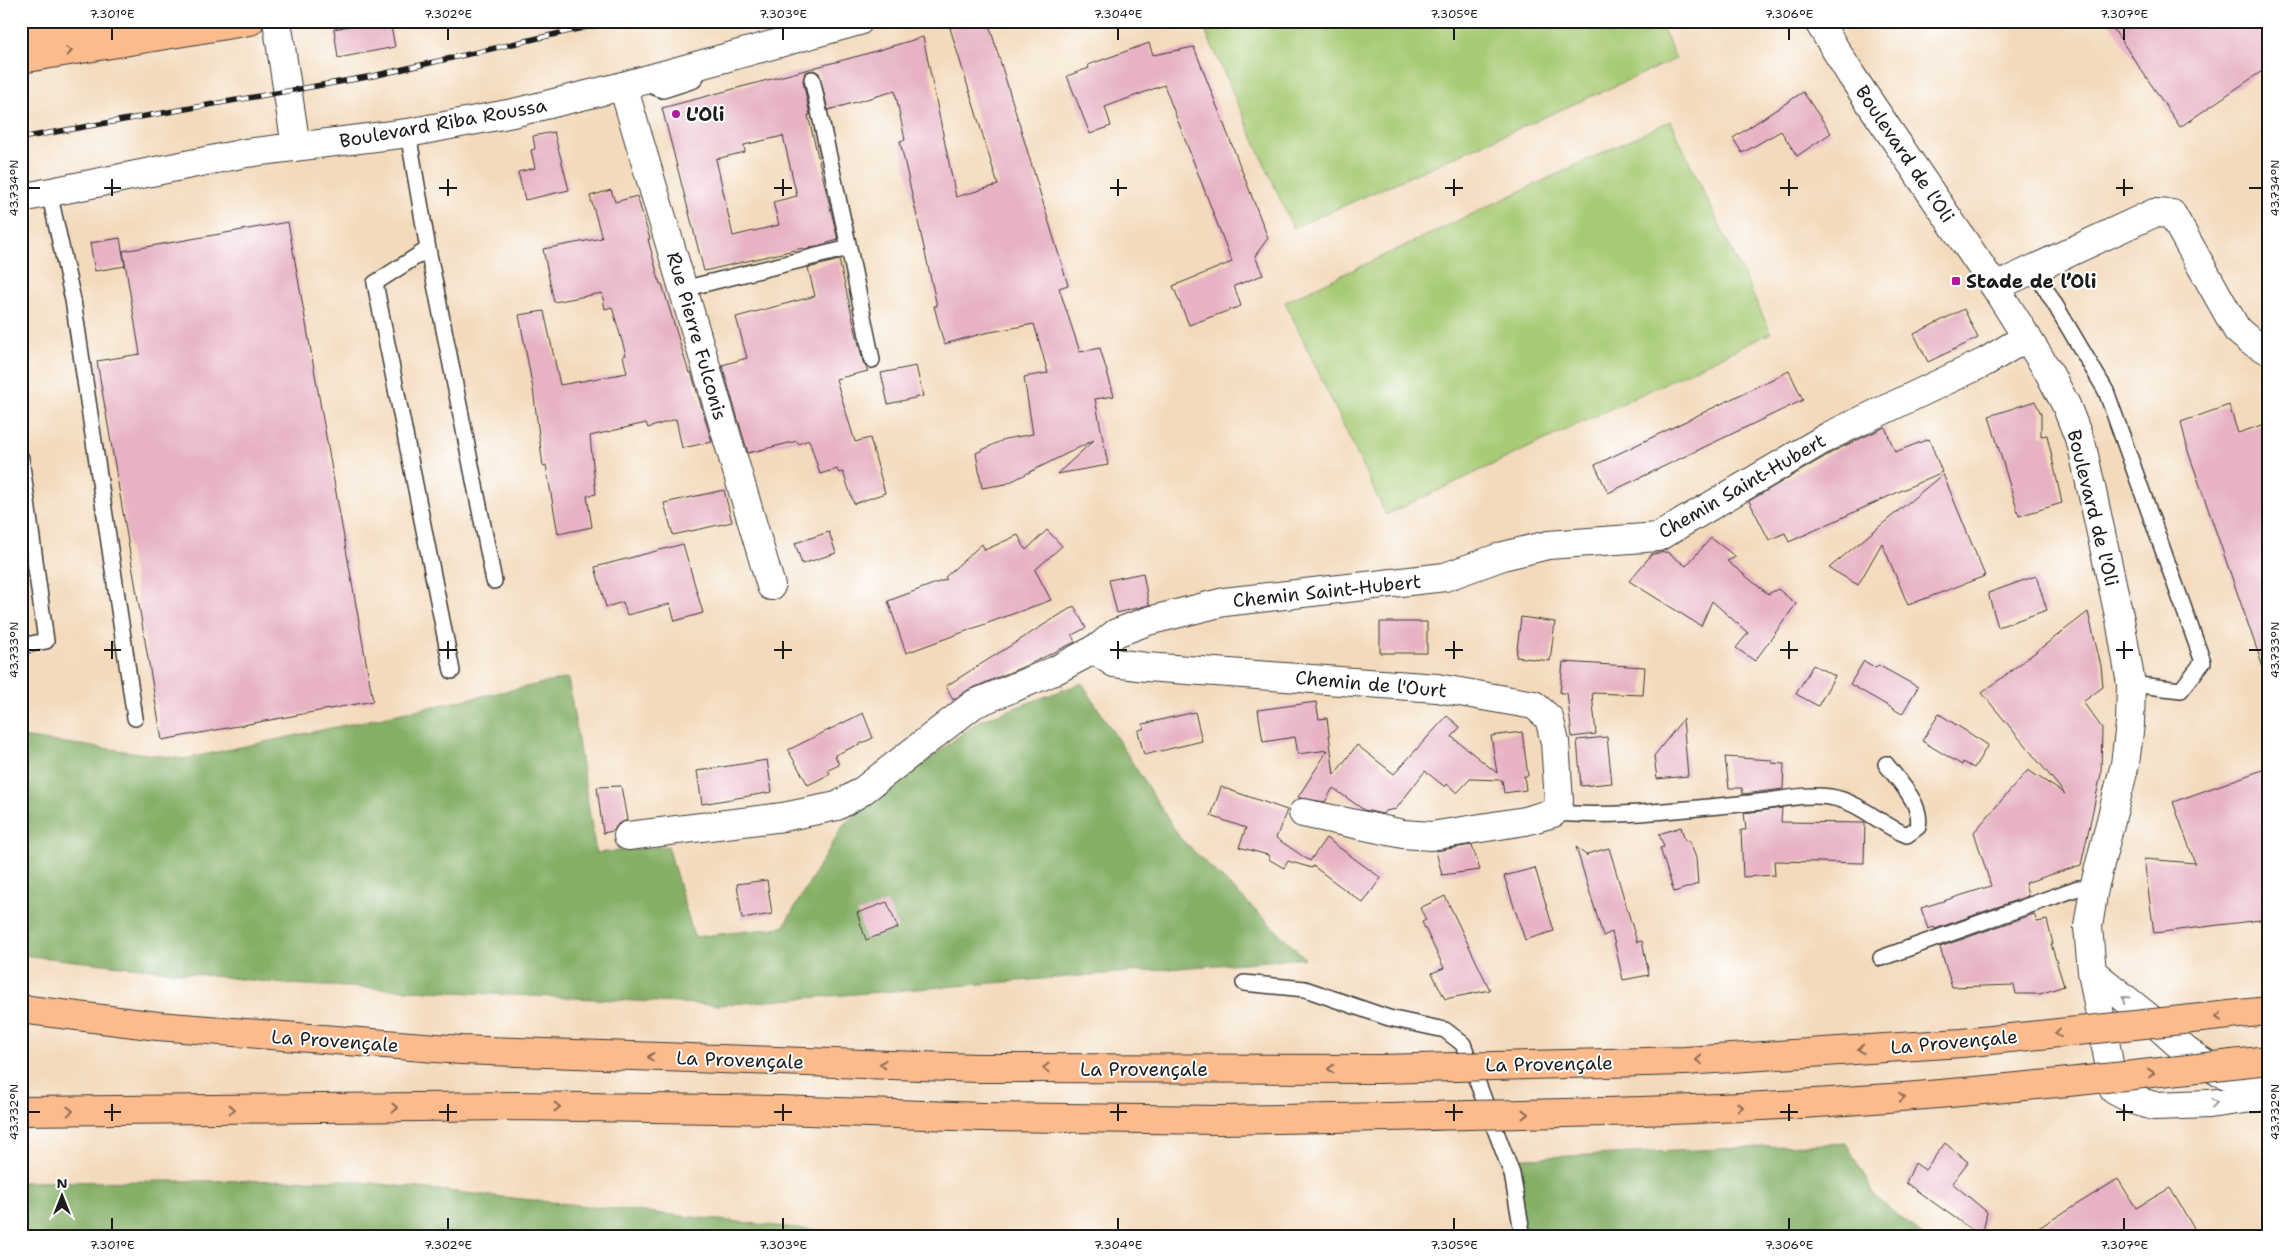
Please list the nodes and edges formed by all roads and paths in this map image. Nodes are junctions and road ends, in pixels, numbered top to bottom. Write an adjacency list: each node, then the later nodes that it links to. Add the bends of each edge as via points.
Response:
1 (107, 21): 6 (main road)
2 (250, 21): 7 (main road, one-way to 2)
3 (859, 21): 9 (street, Boulevard Riba Roussa)
4 (1818, 21): 17 (street, Boulevard de l'Oli)
5 (278, 25): 11 (street)
6 (21, 36)
7 (21, 59)
8 (812, 79): 14 (lane)
9 (632, 84): 10 (street, Boulevard Riba Roussa, via 513,113); 18 (street, Rue Pierre Fulconis)
10 (408, 132): 11 (street, Boulevard Riba Roussa); 15 (lane)
11 (296, 147): 12 (street, Boulevard Riba Roussa, via 246,153)
12 (49, 192): 13 (street, Boulevard Riba Roussa); 29 (lane, via 73,300)
13 (21, 198)
14 (849, 248): 18 (lane); 21 (lane)
15 (428, 249): 23 (lane); 27 (lane, via 375,283)
16 (2034, 269): 17 (street); 20 (street, via 2154,213 2172,214 2237,330); 28 (lane, via 2106,391 2203,662 2181,690)
17 (1995, 287): 19 (street, Boulevard de l'Oli)
18 (683, 289): 24 (street, Rue Pierre Fulconis)
19 (2027, 337): 26 (street, Chemin Saint-Hubert, via 1985,362 1829,436 1658,537 1548,545 1503,556 1445,577 1224,602 1148,621 1116,633); 28 (street, Boulevard de l'Oli, via 2066,405 2082,446)
20 (2268, 350)
21 (872, 360)
22 (21, 458): 25 (lane, via 46,641)
23 (494, 581)
24 (771, 586)
25 (21, 646)
26 (1094, 649): 32 (street, Chemin de l'Ourt, via 1114,663 1437,688 1534,705 1549,718 1555,742 1559,801); 33 (street, Chemin Saint-Hubert, via 1054,671 974,704 861,792 837,806 783,817)
27 (452, 671)
28 (2131, 684): 34 (street, Boulevard de l'Oli, via 2125,764)
29 (135, 718)
30 (1886, 764): 32 (lane, via 1920,816 1918,827 1908,835 1896,831 1877,816 1829,797 1586,816)
31 (1302, 813): 32 (street, via 1403,834 1431,836 1525,821)
32 (1553, 813)
33 (628, 836)
34 (2094, 888): 35 (lane, via 2078,888); 36 (street, Boulevard de l'Oli, via 2088,927)
35 (1881, 958)
36 (2092, 972): 41 (street, one-way to 36, via 2219,1072 2186,1052); 42 (street, Boulevard de l'Oli, one-way to 42, via 2114,1090 2154,1106 2209,1104)
37 (1244, 983): 44 (lane, via 1304,990 1389,1018 1445,1030 1463,1044 1512,1174)
38 (21, 1009): 39 (main road, La Provençale, one-way to 38, bridge, via 1962,1043 1685,1061 1379,1069 978,1068 461,1050 158,1026)
39 (2268, 1011)
40 (2268, 1060): 43 (main road, one-way to 40, bridge, via 516,1106 1220,1120 1656,1111 1844,1101 2065,1083)
41 (2268, 1091)
42 (2268, 1096)
43 (21, 1111)
44 (1523, 1237)

